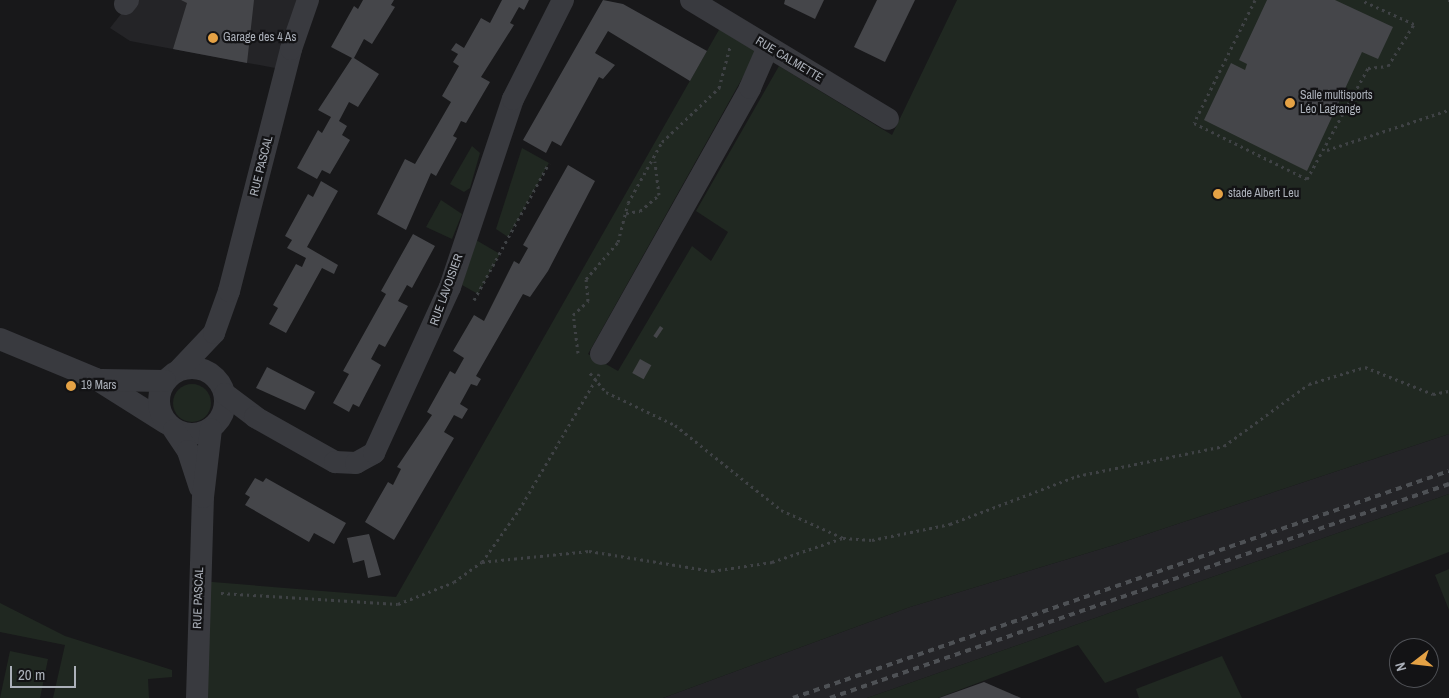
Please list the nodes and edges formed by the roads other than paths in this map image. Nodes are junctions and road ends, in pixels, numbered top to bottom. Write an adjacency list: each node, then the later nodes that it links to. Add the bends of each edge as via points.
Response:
1 (308, 0): 6 (street, RUE PASCAL)
2 (563, 0): 12 (street, RUE LAVOISIER, via 513,99 450,287 378,447 363,461 340,463)
3 (690, 0): 4 (street, RUE CALMETTE)
4 (767, 49): 5 (street, RUE CALMETTE); 8 (street, via 750,88)
5 (888, 119)
6 (214, 333): 9 (street, RUE PASCAL); 11 (street, RUE PASCAL)
7 (0, 339): 10 (street)
8 (589, 358)
9 (172, 376): 10 (street); 11 (street, via 203,370); 14 (street, via 158,402)
10 (96, 379): 14 (street)
11 (223, 390): 12 (street, RUE LAVOISIER); 13 (street)
12 (255, 417): 13 (street)
13 (216, 424): 14 (street, via 193,435); 15 (street, RUE PASCAL)
14 (170, 427): 15 (street, RUE PASCAL, via 188,451)
15 (203, 497): 16 (street, RUE PASCAL)
16 (197, 698)

